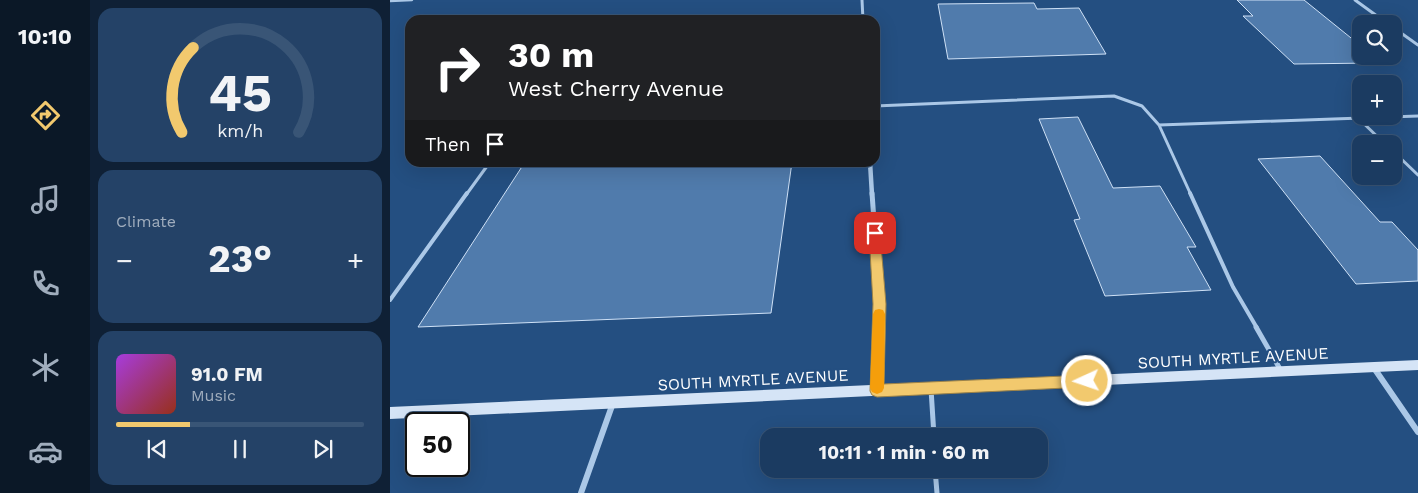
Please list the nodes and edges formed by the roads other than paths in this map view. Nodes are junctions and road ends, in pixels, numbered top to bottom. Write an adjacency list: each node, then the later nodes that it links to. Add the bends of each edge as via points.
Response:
1 (390, 0): 2 (lane)
2 (412, 0)
3 (862, 0): 5 (street)
4 (1355, 0): 6 (street)
5 (863, 15)
6 (1376, 15)
7 (1402, 34): 8 (street)
8 (1418, 45)
9 (880, 106): 13 (lane, via 1114,96 1142,106)
10 (1418, 116): 11 (lane)
11 (1402, 117)
12 (1352, 118): 13 (lane)
13 (1158, 125): 23 (lane, via 1233,287)
14 (1365, 125): 15 (lane)
15 (1376, 135)
16 (1402, 160): 19 (lane)
17 (486, 167): 20 (lane)
18 (870, 167): 25 (street, via 880,304)
19 (1418, 175)
20 (390, 300)
21 (1418, 365): 22 (main road, SOUTH MYRTLE AVENUE)
22 (1374, 368): 23 (main road, SOUTH MYRTLE AVENUE); 29 (street)
23 (1282, 372): 24 (main road, SOUTH MYRTLE AVENUE)
24 (931, 388): 25 (main road, SOUTH MYRTLE AVENUE); 28 (lane)
25 (877, 391): 26 (main road, SOUTH MYRTLE AVENUE)
26 (613, 402): 27 (main road, SOUTH MYRTLE AVENUE); 31 (street)
27 (390, 413)
28 (934, 428)
29 (1418, 432)
30 (936, 478): 32 (lane)
31 (581, 493)
32 (937, 493)

